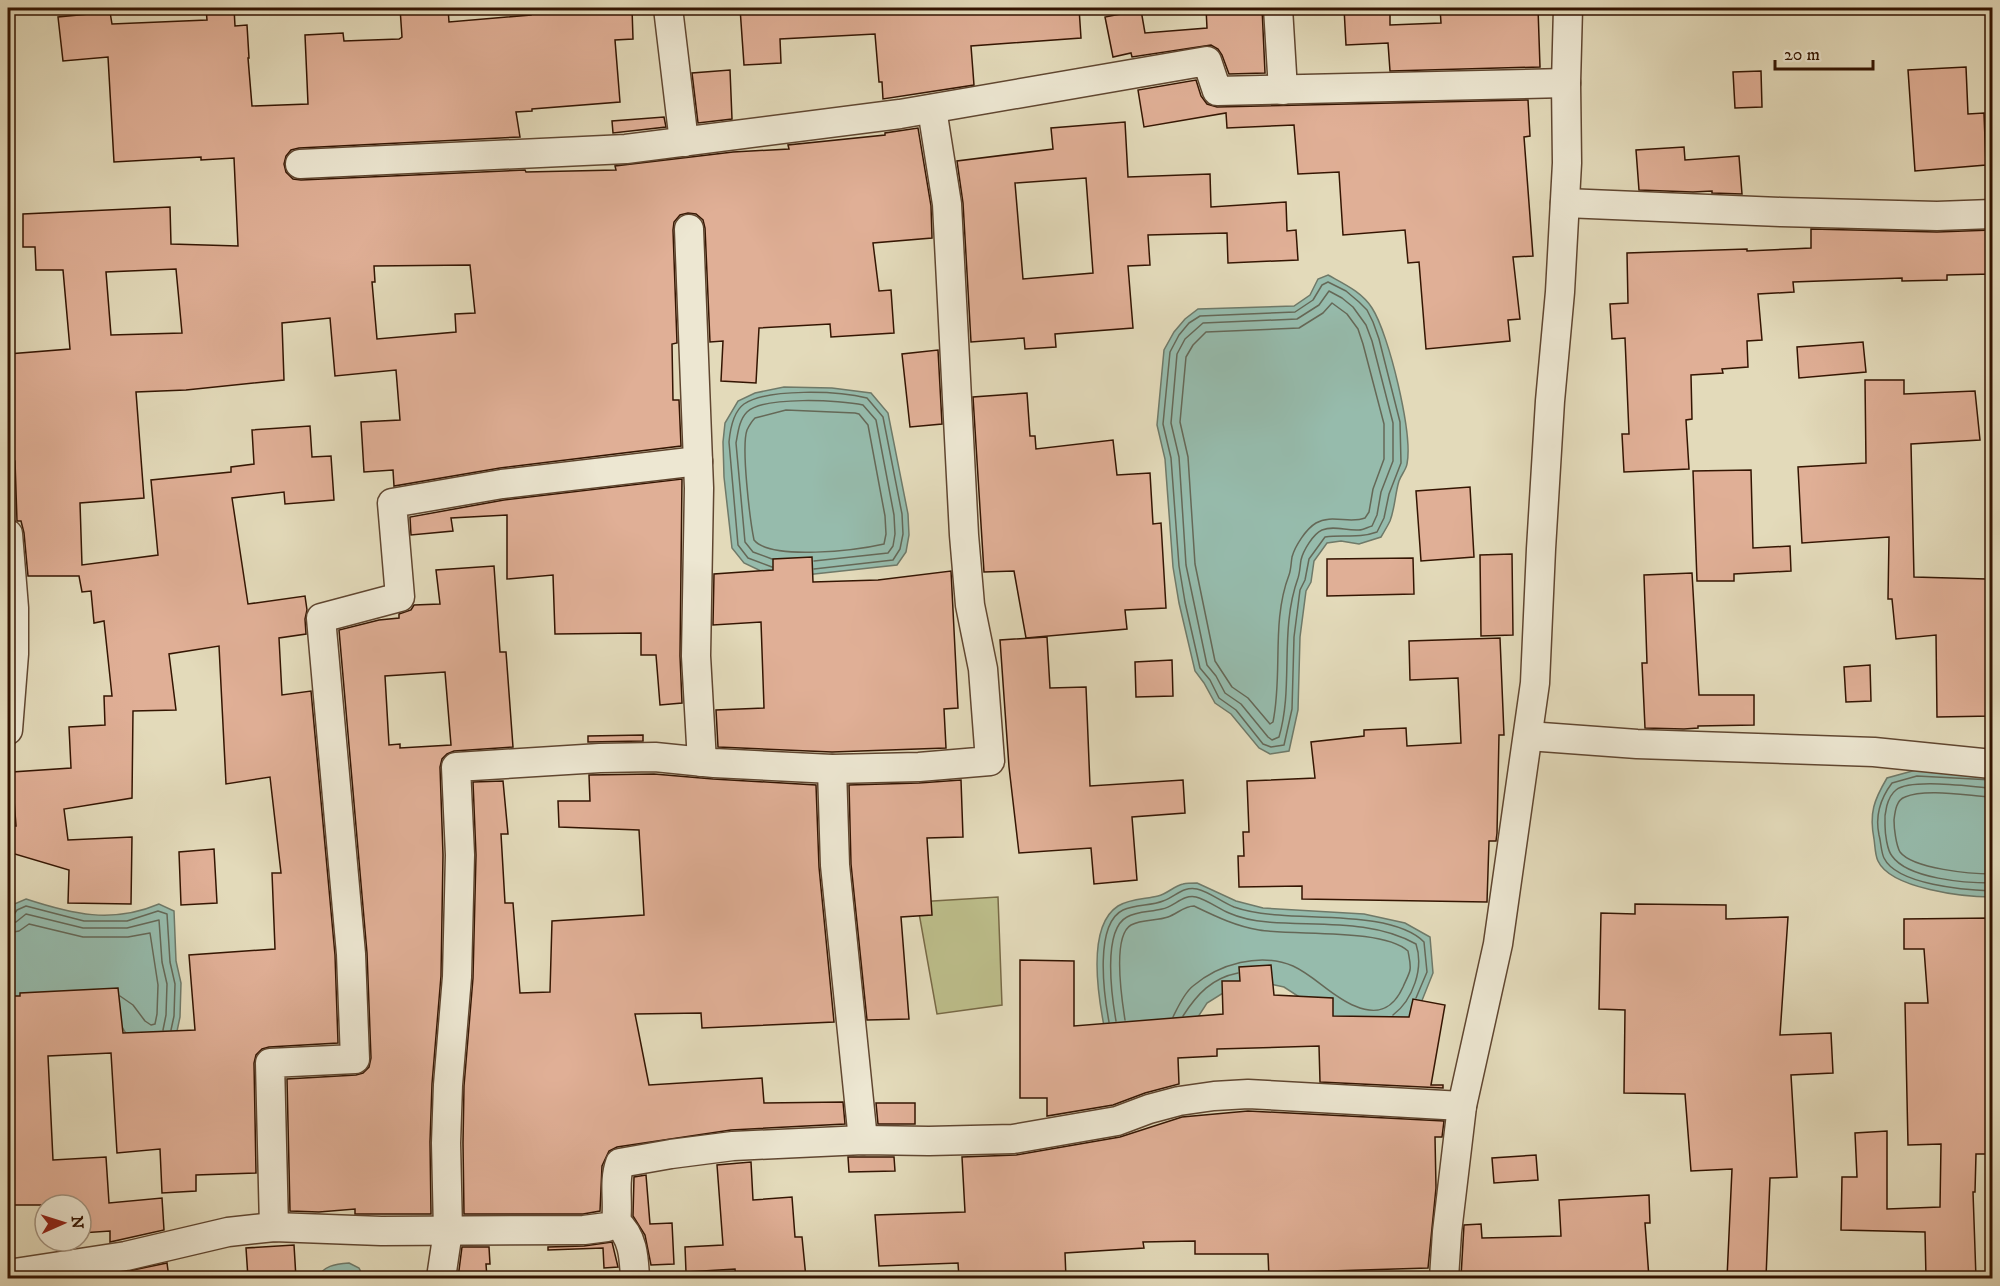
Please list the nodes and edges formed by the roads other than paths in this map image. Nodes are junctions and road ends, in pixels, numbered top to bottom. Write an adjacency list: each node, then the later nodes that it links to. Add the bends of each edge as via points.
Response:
1 (668, 8): 7 (street)
2 (1278, 8): 5 (street)
3 (1568, 8): 4 (street)
4 (1566, 83): 5 (street); 9 (street)
5 (1283, 90): 6 (street, via 1216,91 1207,61)
6 (932, 109): 7 (street); 18 (street, via 947,204 964,535 970,605 983,669 990,761)
7 (684, 142): 8 (street, via 626,149)
8 (300, 164)
9 (1565, 203): 10 (street, via 1936,216); 15 (street, via 1541,537 1535,683)
10 (1992, 214)
11 (689, 229): 12 (street)
12 (698, 460): 16 (street, via 696,656); 22 (street, via 502,484 392,503 400,597 321,618 351,954 355,1059 270,1063)
13 (8, 534): 14 (street, via 14,608)
14 (8, 730)
15 (1528, 736): 17 (street, via 1862,752); 19 (street, via 1498,945)
16 (702, 762): 18 (street); 23 (street, via 655,757 600,758 456,767 458,977 446,1143)
17 (1992, 764)
18 (832, 769): 20 (street, via 835,865)
19 (1462, 1106): 20 (street, via 1248,1094 1149,1108 1117,1121 1013,1139); 27 (street)
20 (862, 1140): 21 (street, via 721,1147 620,1164 616,1176)
21 (616, 1222): 23 (street, via 584,1230); 26 (street, via 631,1242)
22 (274, 1227): 23 (street); 24 (street, via 228,1232 126,1256)
23 (448, 1232): 25 (street)
24 (8, 1274)
25 (441, 1278)
26 (635, 1278)
27 (1444, 1278)

